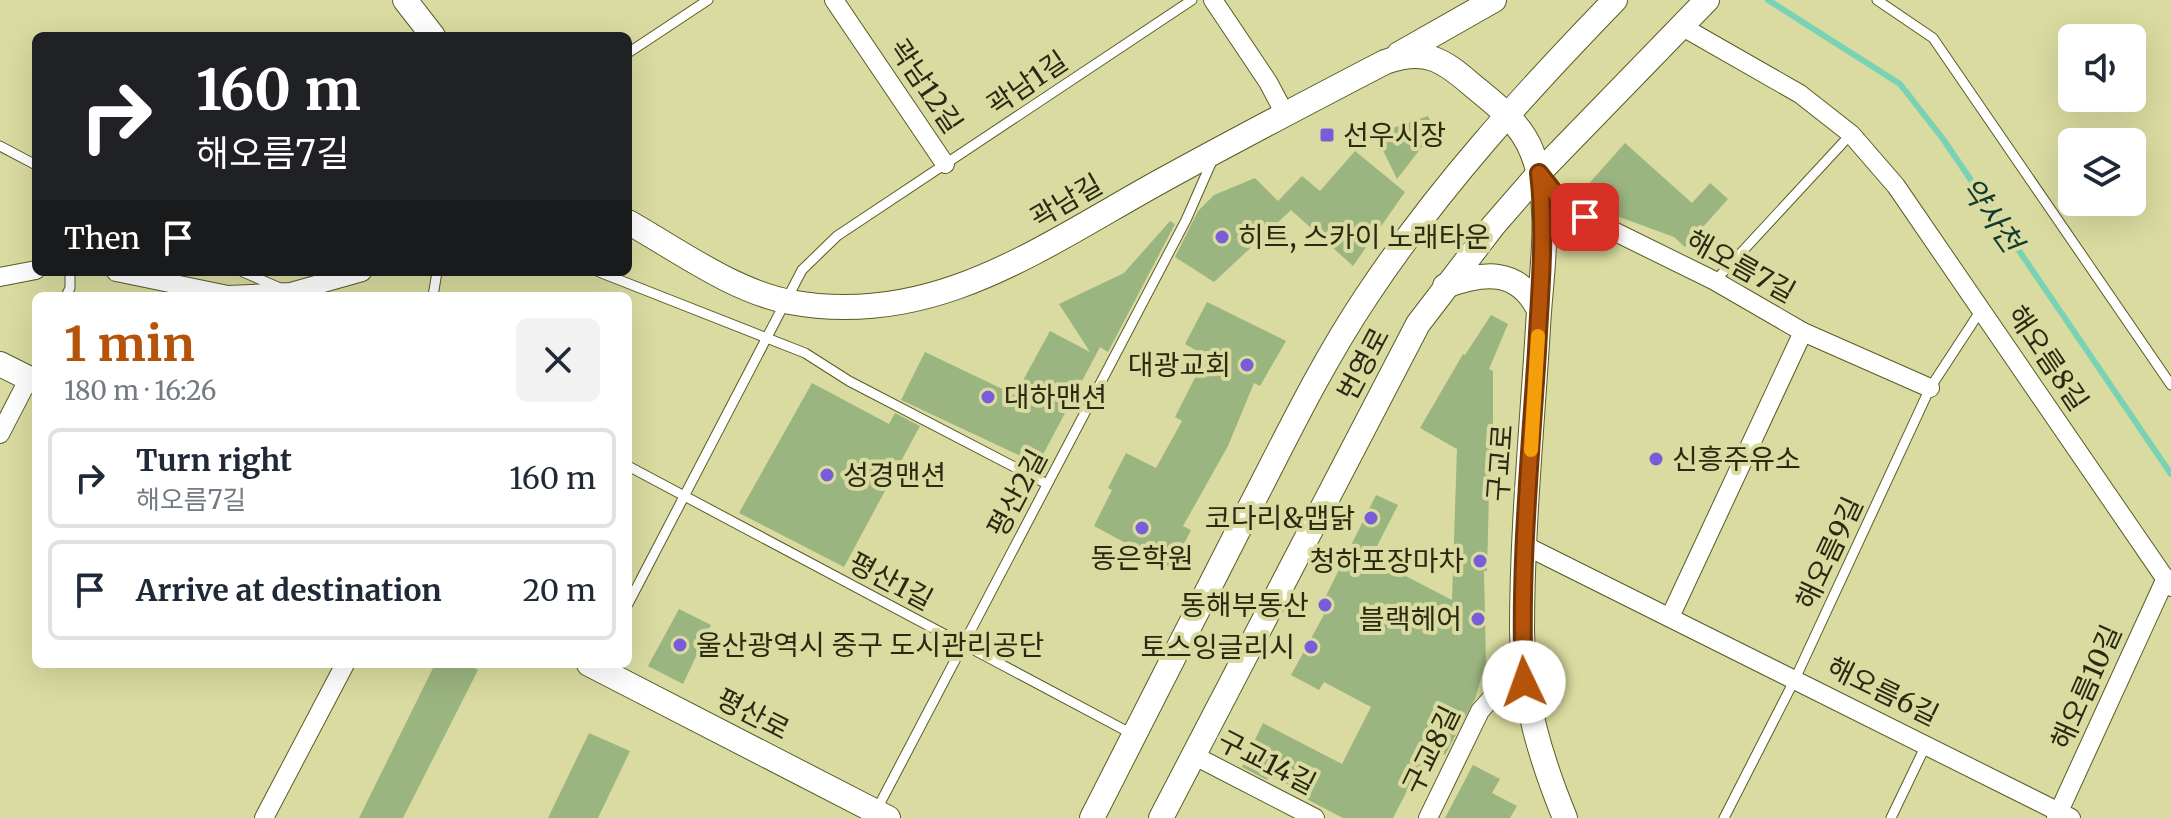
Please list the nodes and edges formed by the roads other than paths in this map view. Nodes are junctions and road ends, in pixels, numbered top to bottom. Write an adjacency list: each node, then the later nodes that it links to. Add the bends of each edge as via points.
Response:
1 (405, 0): 11 (main road)
2 (708, 0): 12 (lane)
3 (834, 0): 20 (street, 곽남12길)
4 (1192, 0): 20 (lane, 곽남1길)
5 (1213, 0): 14 (street)
6 (1494, 0): 13 (main road)
7 (1615, 0): 15 (main road, 번영로)
8 (1707, 0): 10 (main road, 번영로)
9 (1877, 0): 41 (lane, via 1933,38)
10 (1681, 26): 16 (street, 해오름8길, via 1800,94); 21 (main road, 번영로)
11 (430, 32)
12 (632, 50)
13 (1385, 62): 14 (main road, 곽남길); 15 (main road, 곽남길, via 1404,55 1439,60)
14 (1285, 114): 18 (main road, 곽남길)
15 (1507, 114): 21 (main road, 구교로, via 1532,150); 56 (main road, 번영로, via 1400,247 1332,351)
16 (1851, 134): 29 (lane); 36 (street, 해오름8길, via 1896,186)
17 (0, 146): 19 (lane)
18 (1215, 151): 34 (main road, 곽남길, via 1024,259 954,289 865,306 826,308); 45 (lane, 평산2길, via 1186,220)
19 (32, 163)
20 (945, 164): 34 (lane, 곽남1길, via 837,236 802,270)
21 (1539, 173): 29 (street, 해오름7길, via 1560,200 1585,217); 30 (main road, 번영로); 35 (main road, 구교로)
22 (632, 224): 34 (main road, 곽남길, via 736,282)
23 (32, 271): 28 (street)
24 (135, 276): 31 (street)
25 (253, 276): 32 (lane)
26 (350, 276): 33 (street)
27 (609, 276): 38 (lane)
28 (0, 277)
29 (1715, 281): 37 (street, 해오름7길)
30 (1445, 286): 35 (main road, via 1477,277 1505,278 1527,290); 58 (main road, 번영로, via 1387,379)
31 (213, 292)
32 (291, 292)
33 (302, 292)
34 (786, 301): 38 (lane, 곽남1길)
35 (1539, 310): 47 (main road, 구교로)
36 (1981, 310): 42 (lane, 해오름9길); 48 (street, 해오름8길)
37 (1803, 332): 42 (street, 해오름7길); 50 (street)
38 (764, 339): 45 (lane, via 805,353); 46 (lane, 곽남1길)
39 (0, 364): 40 (main road)
40 (32, 377): 43 (street)
41 (2171, 385)
42 (1930, 388): 54 (lane, 해오름9길)
43 (0, 434)
44 (632, 468): 46 (lane, 평산1길)
45 (1047, 484): 51 (lane, 평산2길)
46 (684, 496): 49 (lane, 곽남1길); 51 (lane, 평산1길)
47 (1524, 545): 50 (street, 해오름6길); 55 (main road, 구교로)
48 (2168, 583): 60 (street, 해오름10길)
49 (632, 596)
50 (1670, 617): 54 (street, 해오름6길)
51 (963, 645): 56 (lane, 평산1길); 59 (lane, 평산2길)
52 (343, 668): 61 (street)
53 (600, 668): 59 (main road, 평산로)
54 (1795, 679): 57 (street, 해오름6길); 67 (lane, 해오름9길)
55 (1524, 682): 65 (street, 구교8길, via 1495,694 1480,711); 66 (main road, 구교로, via 1533,729)
56 (1134, 735): 62 (main road, 번영로)
57 (1927, 744): 60 (street, 해오름6길); 68 (lane)
58 (1193, 755): 63 (main road, 번영로); 64 (street, 구교14길)
59 (882, 815)
60 (2062, 816)
61 (264, 818)
62 (1092, 818)
63 (1161, 818)
64 (1315, 818)
65 (1428, 818)
66 (1565, 818)
67 (1724, 818)
68 (1891, 818)

